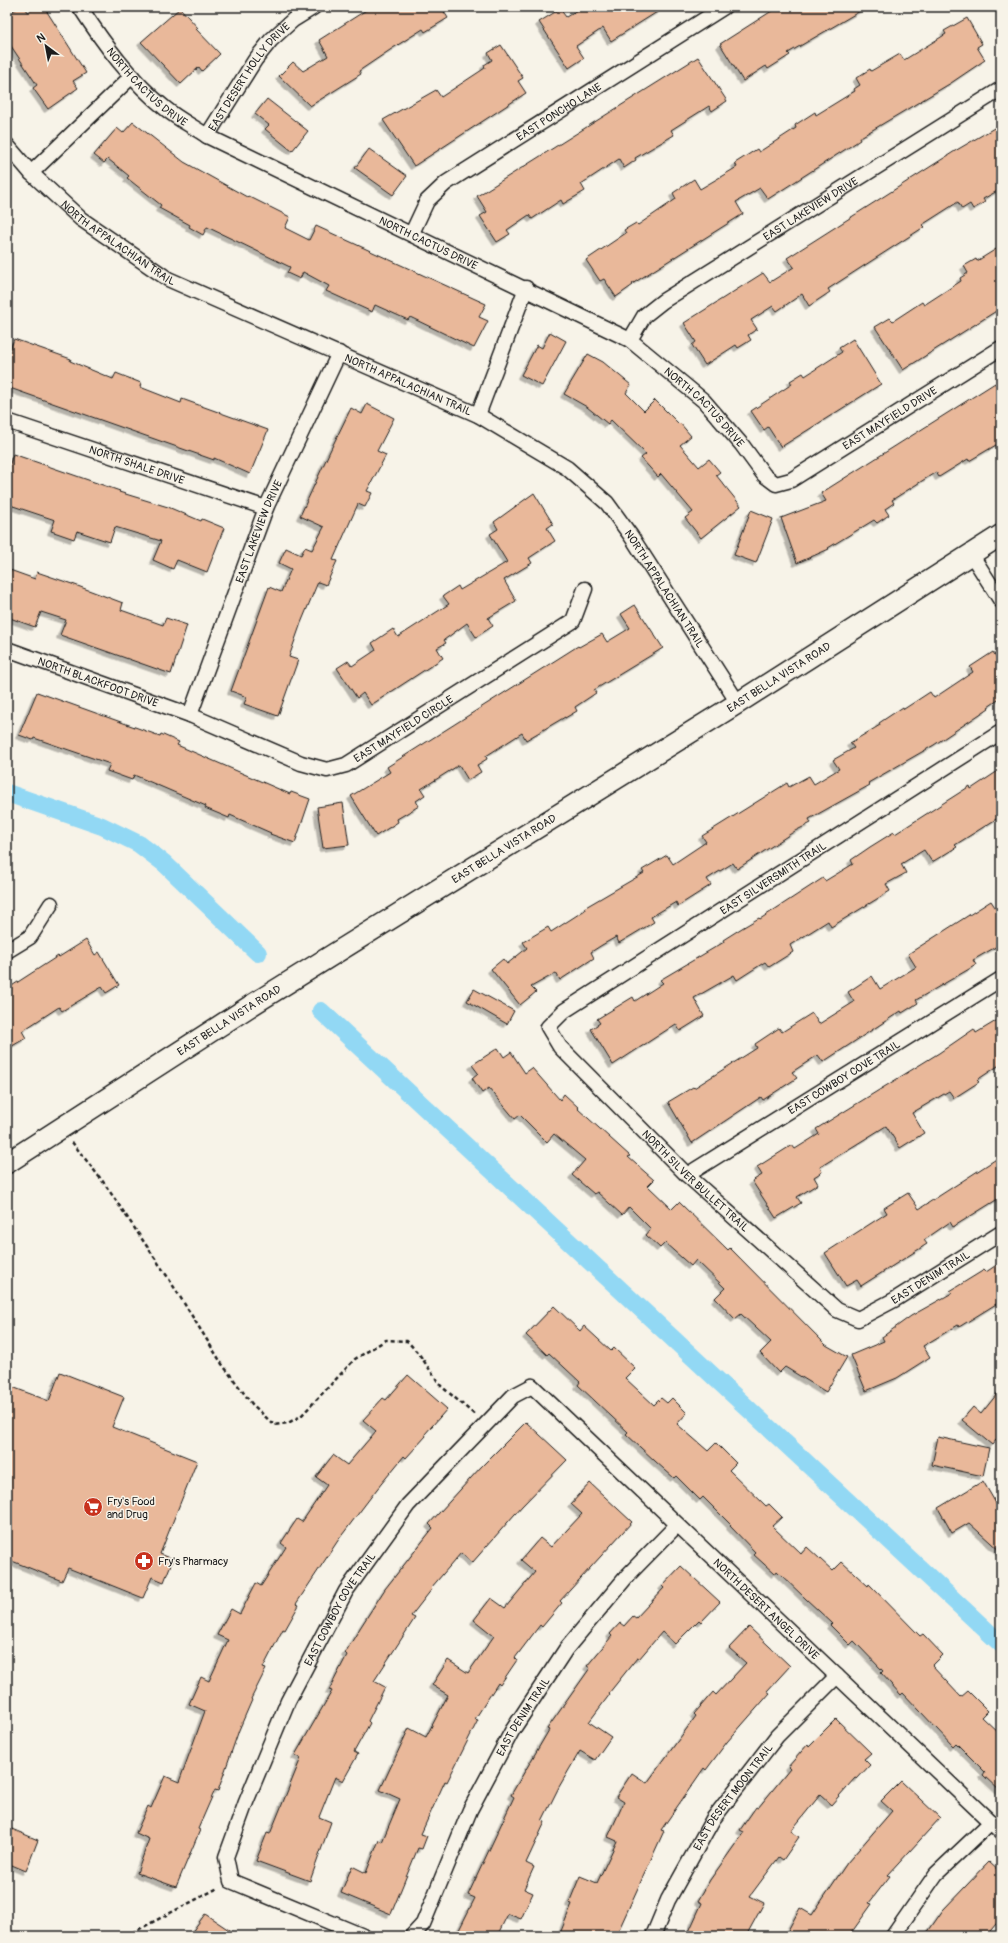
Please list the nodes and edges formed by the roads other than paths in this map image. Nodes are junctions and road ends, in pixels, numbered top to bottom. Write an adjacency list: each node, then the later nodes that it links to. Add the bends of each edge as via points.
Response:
1 (80, 7): 4 (street, NORTH CACTUS DRIVE)
2 (314, 7): 6 (street, EAST DESERT HOLLY DRIVE, via 293,20 271,40 255,60)
3 (724, 7): 9 (street, EAST PONCHO LANE, via 446,183 427,201)
4 (132, 76): 6 (street, NORTH CACTUS DRIVE, via 166,109); 8 (street)
5 (1001, 89): 11 (street, EAST LAKEVIEW DRIVE, via 663,301 644,316)
6 (207, 136): 9 (street, NORTH CACTUS DRIVE)
7 (7, 145): 8 (street, NORTH APPALACHIAN TRAIL)
8 (31, 173): 13 (street, NORTH APPALACHIAN TRAIL, via 81,219 168,279)
9 (412, 233): 10 (street, NORTH CACTUS DRIVE)
10 (526, 288): 11 (street, NORTH CACTUS DRIVE); 14 (street)
11 (630, 340): 16 (street, NORTH CACTUS DRIVE, via 704,401 764,475)
12 (1001, 348): 16 (street, EAST MAYFIELD DRIVE, via 791,480)
13 (340, 354): 14 (street, NORTH APPALACHIAN TRAIL); 17 (street, EAST LAKEVIEW DRIVE)
14 (478, 415): 23 (street, NORTH APPALACHIAN TRAIL, via 567,468 606,503 631,536)
15 (7, 421): 17 (street, NORTH SHALE DRIVE)
16 (776, 484)
17 (266, 508): 24 (street, EAST LAKEVIEW DRIVE)
18 (1001, 535): 19 (street, EAST BELLA VISTA ROAD)
19 (971, 554): 21 (street); 23 (street, EAST BELLA VISTA ROAD)
20 (585, 589): 24 (street, EAST MAYFIELD CIRCLE, via 573,621 346,765 327,770 301,763)
21 (1001, 601)
22 (7, 649): 24 (street, NORTH BLACKFOOT DRIVE)
23 (738, 703): 30 (street, EAST BELLA VISTA ROAD, via 255,1003)
24 (190, 715)
25 (1001, 732): 29 (street, EAST SILVERSMITH TRAIL, via 564,1011)
26 (51, 904): 27 (street, via 30,937)
27 (7, 951)
28 (1001, 980): 31 (street, EAST COWBOY COVE TRAIL)
29 (548, 1027): 31 (street, NORTH SILVER BULLET TRAIL, via 560,1047)
30 (7, 1163)
31 (687, 1175): 33 (street, NORTH SILVER BULLET TRAIL, via 837,1310)
32 (1001, 1233): 33 (street, EAST DENIM TRAIL, via 894,1300)
33 (858, 1319)
34 (532, 1386): 35 (street, NORTH DESERT ANGEL DRIVE); 38 (street, EAST COWBOY COVE TRAIL, via 513,1396 485,1423 408,1506 346,1591 288,1701 226,1857 231,1881)
35 (677, 1524): 36 (street, NORTH DESERT ANGEL DRIVE); 39 (street, EAST DENIM TRAIL, via 628,1575 566,1649 512,1731 470,1810 423,1924)
36 (837, 1676): 37 (street, NORTH DESERT ANGEL DRIVE); 40 (street, EAST DESERT MOON TRAIL, via 777,1736 713,1818 668,1900)
37 (996, 1827): 41 (street, via 936,1874)
38 (363, 1936)
39 (412, 1936)
40 (653, 1936)
41 (893, 1936)

